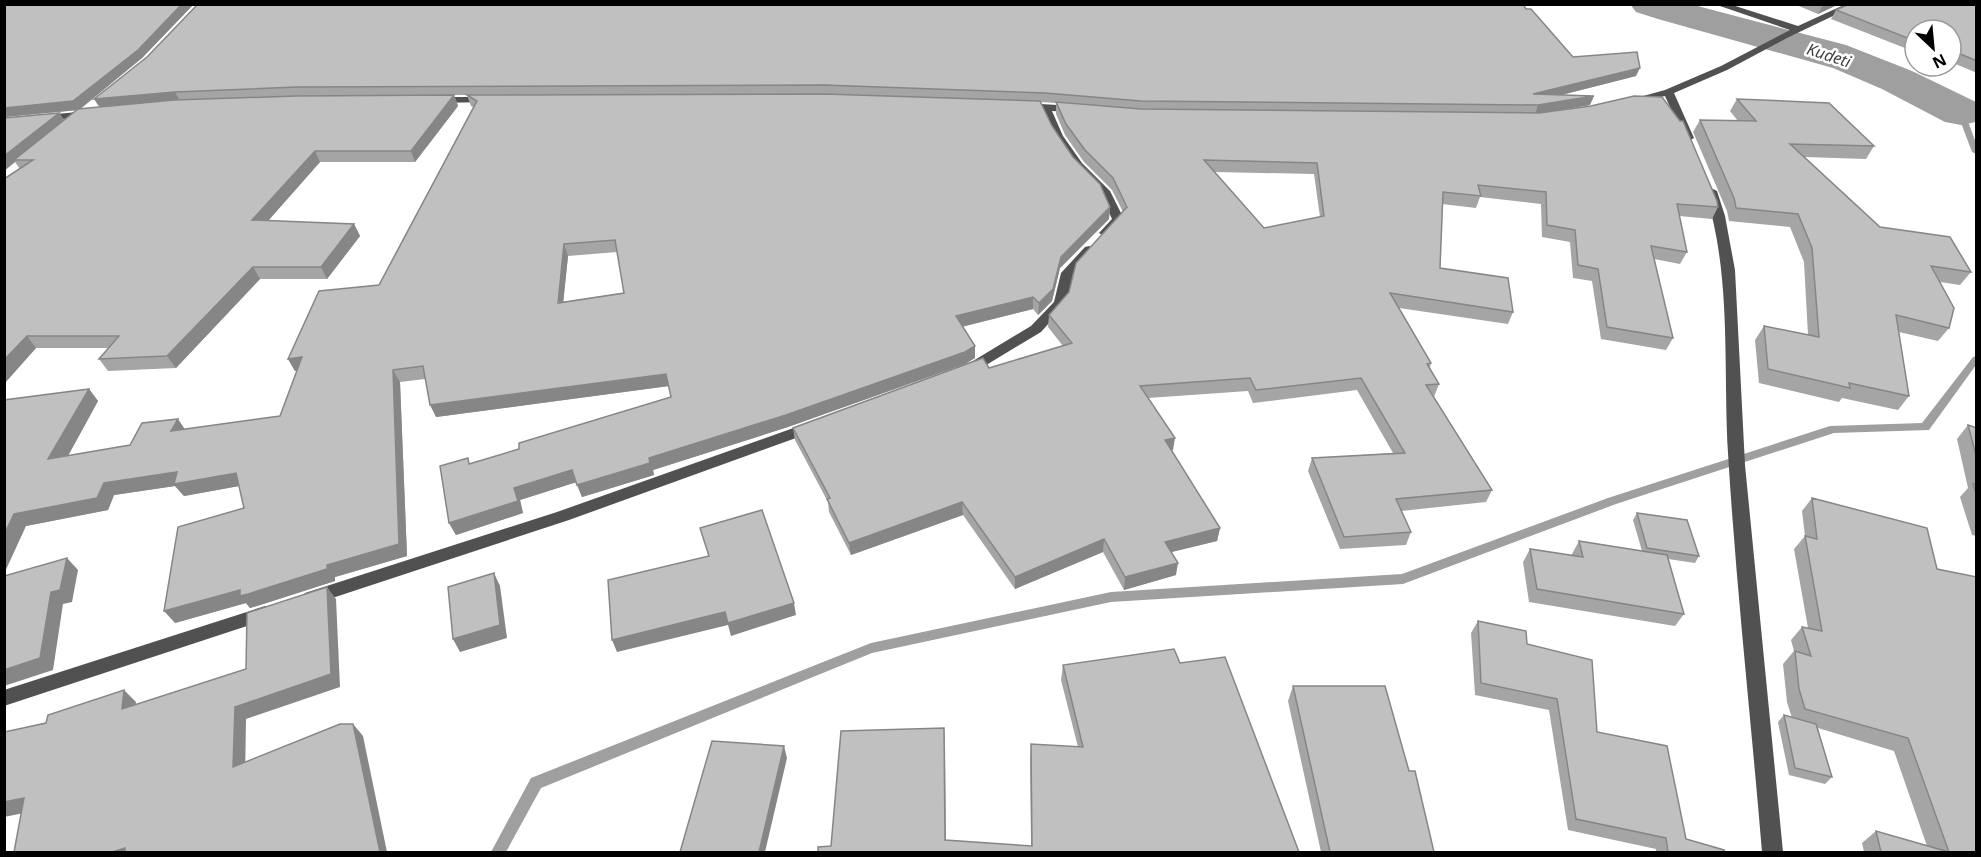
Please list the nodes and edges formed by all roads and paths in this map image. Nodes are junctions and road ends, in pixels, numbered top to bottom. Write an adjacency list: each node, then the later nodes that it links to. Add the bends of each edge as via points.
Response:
1 (1718, 4): 3 (street)
2 (1854, 4): 3 (street)
3 (1800, 30): 4 (street)
4 (1668, 92): 7 (street); 13 (street)
5 (420, 100): 6 (street)
6 (503, 100)
7 (1617, 105)
8 (1012, 106): 9 (street)
9 (1045, 107): 10 (street); 15 (street, via 1058,136 1078,165 1106,193 1118,219 1067,273 1060,303 1035,329 971,369)
10 (1081, 110)
11 (98, 113): 12 (street)
12 (4, 122)
13 (1695, 152)
14 (1707, 182): 20 (street, via 1719,212 1728,268 1733,410)
15 (949, 377)
16 (828, 421): 17 (street, via 563,516)
17 (301, 601)
18 (278, 609): 19 (street)
19 (4, 698)
20 (1773, 852)

